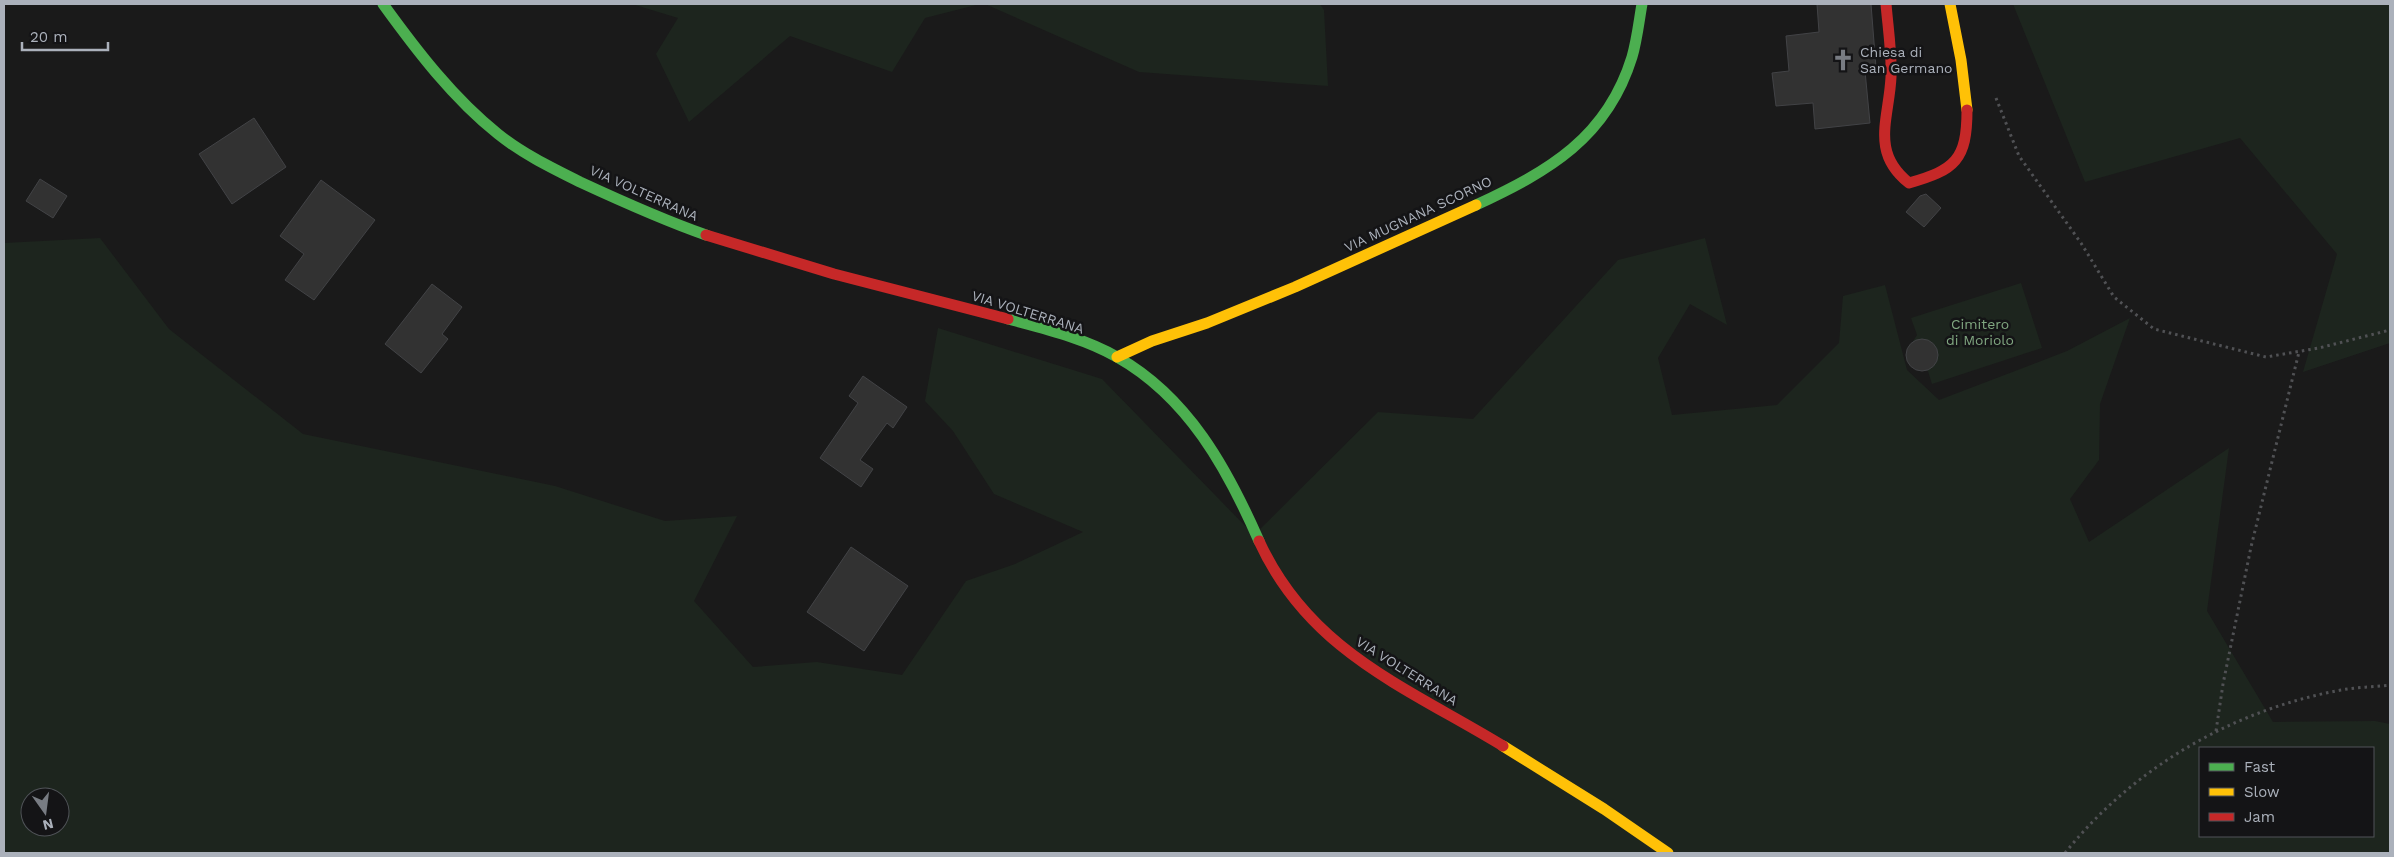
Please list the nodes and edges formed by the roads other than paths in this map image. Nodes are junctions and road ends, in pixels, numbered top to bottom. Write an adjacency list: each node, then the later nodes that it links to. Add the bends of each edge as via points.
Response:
1 (383, 4): 5 (main road, VIA VOLTERRANA, via 442,82 500,136 531,157 604,194 704,236 1056,333)
2 (1642, 4): 5 (main road, VIA MUGNANA SCORNO, via 1632,57 1608,110 1586,138 1541,172 1295,287)
3 (1886, 4): 4 (main road, via 1891,78 1883,134 1888,161 1896,175 1909,183 1948,169 1964,149 1966,94)
4 (1950, 4)
5 (1117, 357): 6 (main road, VIA VOLTERRANA, via 1157,386 1193,422 1222,461 1285,588 1307,616 1334,642 1370,670 1496,742)
6 (1668, 853)

